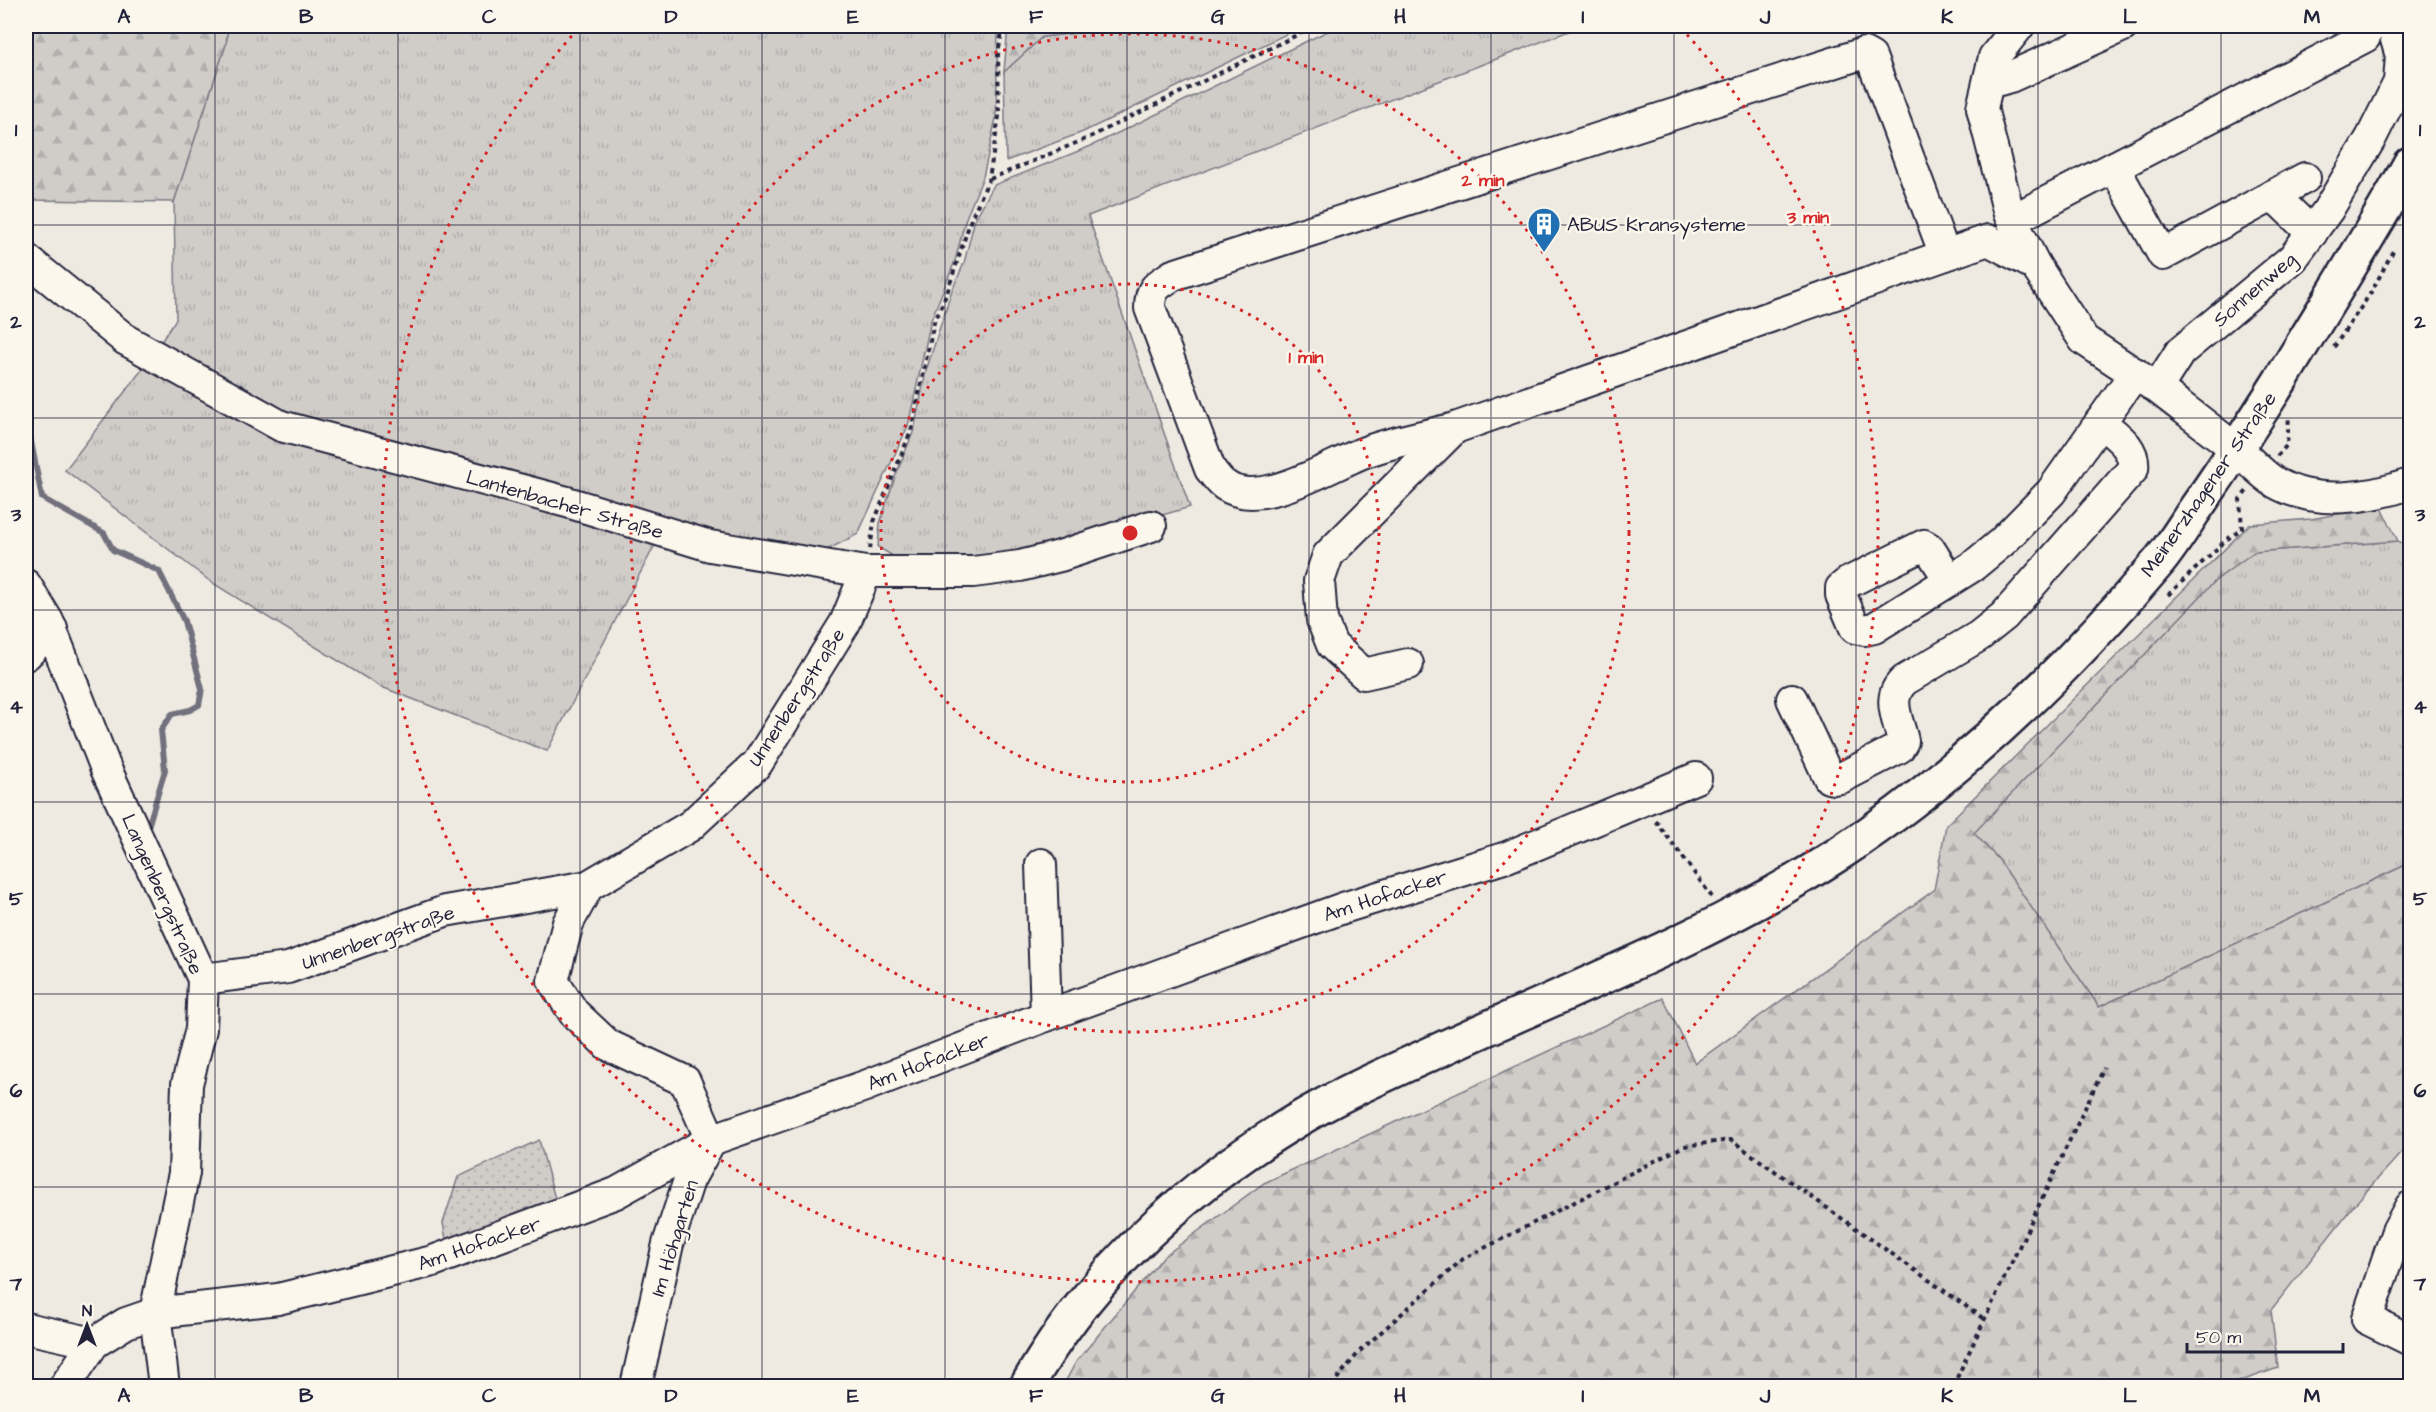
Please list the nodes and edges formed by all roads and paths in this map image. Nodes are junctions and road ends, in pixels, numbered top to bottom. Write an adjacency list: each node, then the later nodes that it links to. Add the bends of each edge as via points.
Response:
1 (1003, 26): 11 (path, via 998,54 999,116)
2 (1316, 26): 11 (path, via 1088,138)
3 (2019, 26): 7 (street, via 1994,57)
4 (2123, 26): 7 (street, via 2010,77)
5 (2395, 26): 14 (street, Sonnenweg, via 2401,66 2394,96)
6 (2365, 37): 9 (street)
7 (1989, 79): 13 (street, via 1982,108)
8 (2410, 164): 24 (main road, Meinerzhagener Straße, via 2375,228)
9 (2114, 167): 12 (street, via 2163,255); 13 (street)
10 (2305, 178): 12 (street)
11 (989, 179): 28 (path, via 933,322 910,431 874,522)
12 (2273, 195): 14 (street)
13 (2012, 220): 18 (street)
14 (2312, 233): 20 (street, Sonnenweg, via 2294,258)
15 (2400, 238): 19 (path, via 2372,291)
16 (1945, 255): 18 (street, via 1988,240); 23 (street); 23 (street, via 1871,57 1864,53 1173,275 1150,295 1150,308 1210,469 1231,489 1262,492 1286,487 1366,451)
17 (26, 259): 28 (street, Lantenbacher Straße, via 126,340 281,426 567,502 710,546)
18 (2035, 265): 20 (street, via 2084,340)
19 (2333, 349)
20 (2146, 381): 22 (street, Sonnenweg); 24 (street)
21 (2289, 415): 25 (path, via 2287,445)
22 (2100, 422): 29 (street, Sonnenweg, via 2051,492 2002,542); 35 (street, via 2126,444 2135,459 2133,469 2004,616 1896,688 1893,699 1904,741 1899,748 1840,778 1829,778)
23 (1455, 428): 34 (street, via 1328,555 1319,581 1322,620 1332,645 1364,674)
24 (2237, 450): 25 (street); 40 (main road, Meinerzhagener Straße, via 2159,562 2011,717 1929,789 1839,854)
25 (2263, 472): 26 (street, via 2275,483 2300,493 2339,498 2373,496); 31 (path, via 2240,499 2242,529)
26 (2410, 484)
27 (1151, 526): 28 (street, Lantenbacher Straße, via 1020,566 973,572)
28 (866, 572): 39 (street, Unnenbergstraße, via 845,623 756,764 690,826)
29 (1950, 581)
30 (26, 585): 32 (street, Langenbergstraße)
31 (2167, 596)
32 (52, 629): 33 (street); 41 (street, Langenbergstraße, via 106,769)
33 (26, 655)
34 (1408, 664)
35 (1792, 699)
36 (1696, 778): 37 (street, Am Hofacker)
37 (1641, 801): 40 (path); 42 (street, Am Hofacker, via 1507,857 1343,908)
38 (1041, 864): 42 (street)
39 (588, 886): 41 (street, Unnenbergstraße, via 445,911 288,968); 44 (street, via 568,924 553,981 574,1013 608,1045 685,1080)
40 (1728, 918): 54 (main road, Meinerzhagener Straße, via 1650,957 1360,1086 1244,1154 1178,1204 1139,1241 1079,1309 1044,1355)
41 (203, 979): 46 (street, Langenbergstraße, via 201,1029 187,1084 184,1173)
42 (1046, 1016): 44 (street, Am Hofacker)
43 (2104, 1068): 47 (path)
44 (711, 1140): 46 (street, Am Hofacker, via 616,1193 433,1262 278,1299); 53 (street, Im Höhgarten, via 688,1180 668,1244)
45 (2410, 1207): 49 (street, via 2397,1231 2367,1319)
46 (155, 1313): 50 (street, Am Hofacker, via 126,1323); 52 (street, Langenbergstraße)
47 (1984, 1319): 55 (path, via 1731,1140 1684,1146 1463,1259 1360,1351); 56 (path)
48 (26, 1328): 50 (street)
49 (2410, 1340)
50 (94, 1343): 51 (street)
51 (65, 1386)
52 (164, 1386)
53 (636, 1386)
54 (1027, 1386)
55 (1331, 1386)
56 (1953, 1386)

